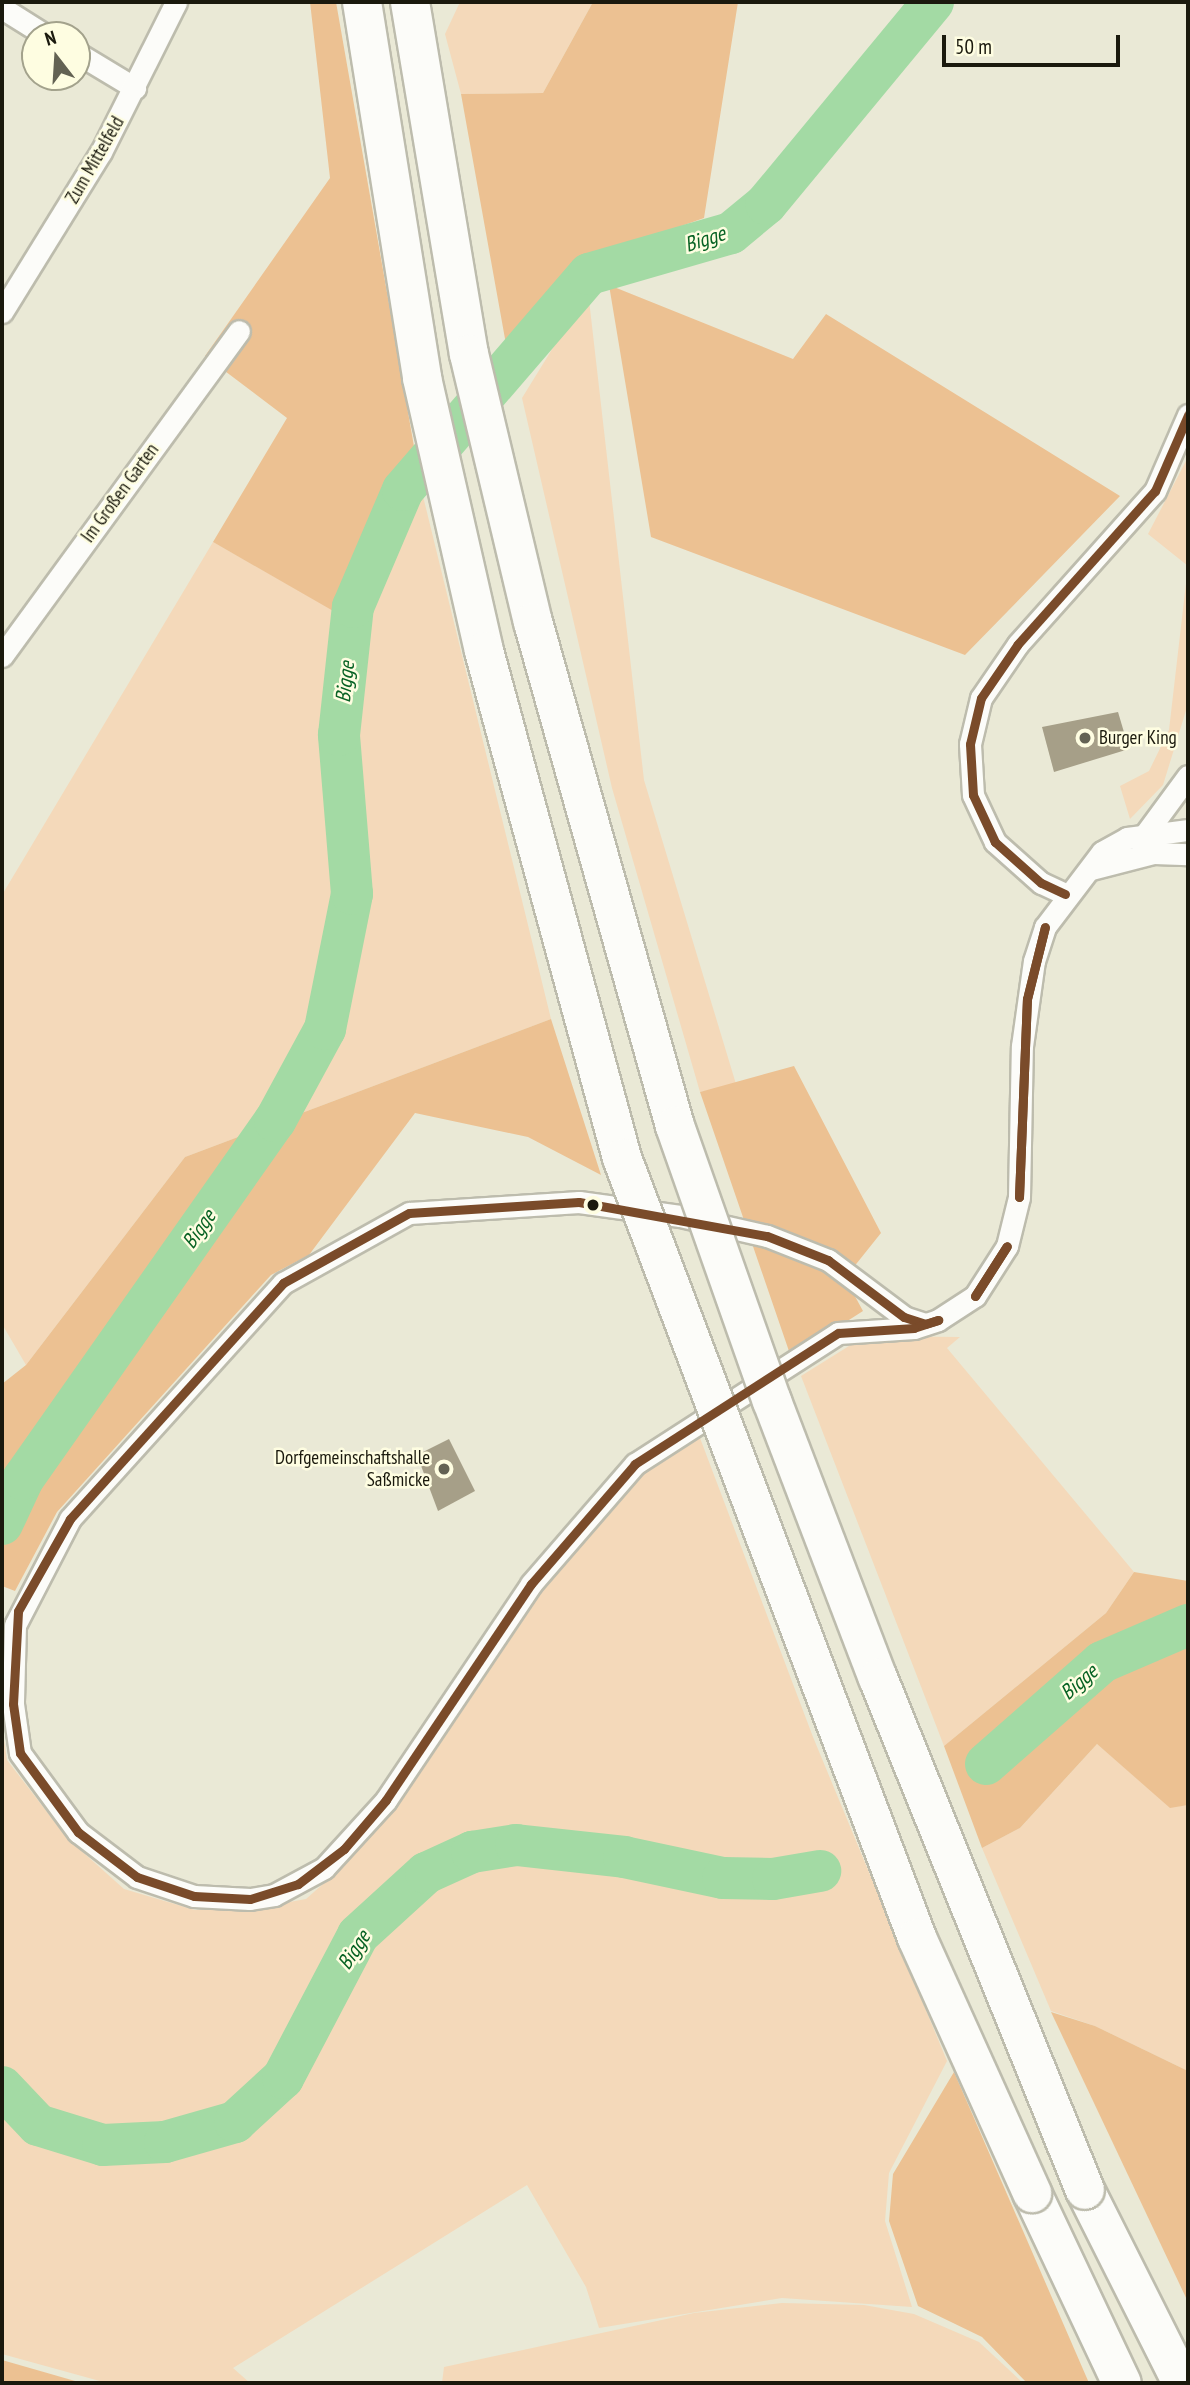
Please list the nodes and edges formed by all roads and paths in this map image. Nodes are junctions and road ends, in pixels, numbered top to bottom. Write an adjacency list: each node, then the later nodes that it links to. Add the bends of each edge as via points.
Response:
1 (176, 2): 7 (street, Zum Mittelfeld)
2 (362, 2): 20 (highway, bridge, via 425,392 484,651 622,1158 917,1938)
3 (410, 2): 21 (highway, bridge, via 475,381 537,635 675,1126 868,1653 1085,2190)
4 (2, 8): 5 (street)
5 (23, 21)
6 (91, 61): 7 (street)
7 (135, 88): 8 (street, Zum Mittelfeld)
8 (2, 312)
9 (239, 331): 11 (street, Im Großen Garten)
10 (1188, 415): 17 (street, via 1155,491 1018,644 981,698 970,744 973,795 995,842 1041,883)
11 (2, 656)
12 (1188, 776): 14 (street)
13 (1188, 830): 14 (street)
14 (1146, 833): 16 (street, via 1102,852)
15 (1188, 854): 16 (street, via 1154,853)
16 (1091, 869): 17 (street)
17 (1065, 894): 18 (street, via 1045,927 1027,999 1020,1197 1007,1246 975,1296)
18 (932, 1322): 19 (street, via 904,1317 828,1260 767,1236 680,1216 579,1202 410,1213 282,1283 70,1519); 19 (street, via 838,1333 635,1464 531,1584 386,1800 324,1868 274,1895 183,1892 137,1877 78,1832 20,1753)
19 (10, 1609)
20 (1122, 2383)
21 (1182, 2383)

